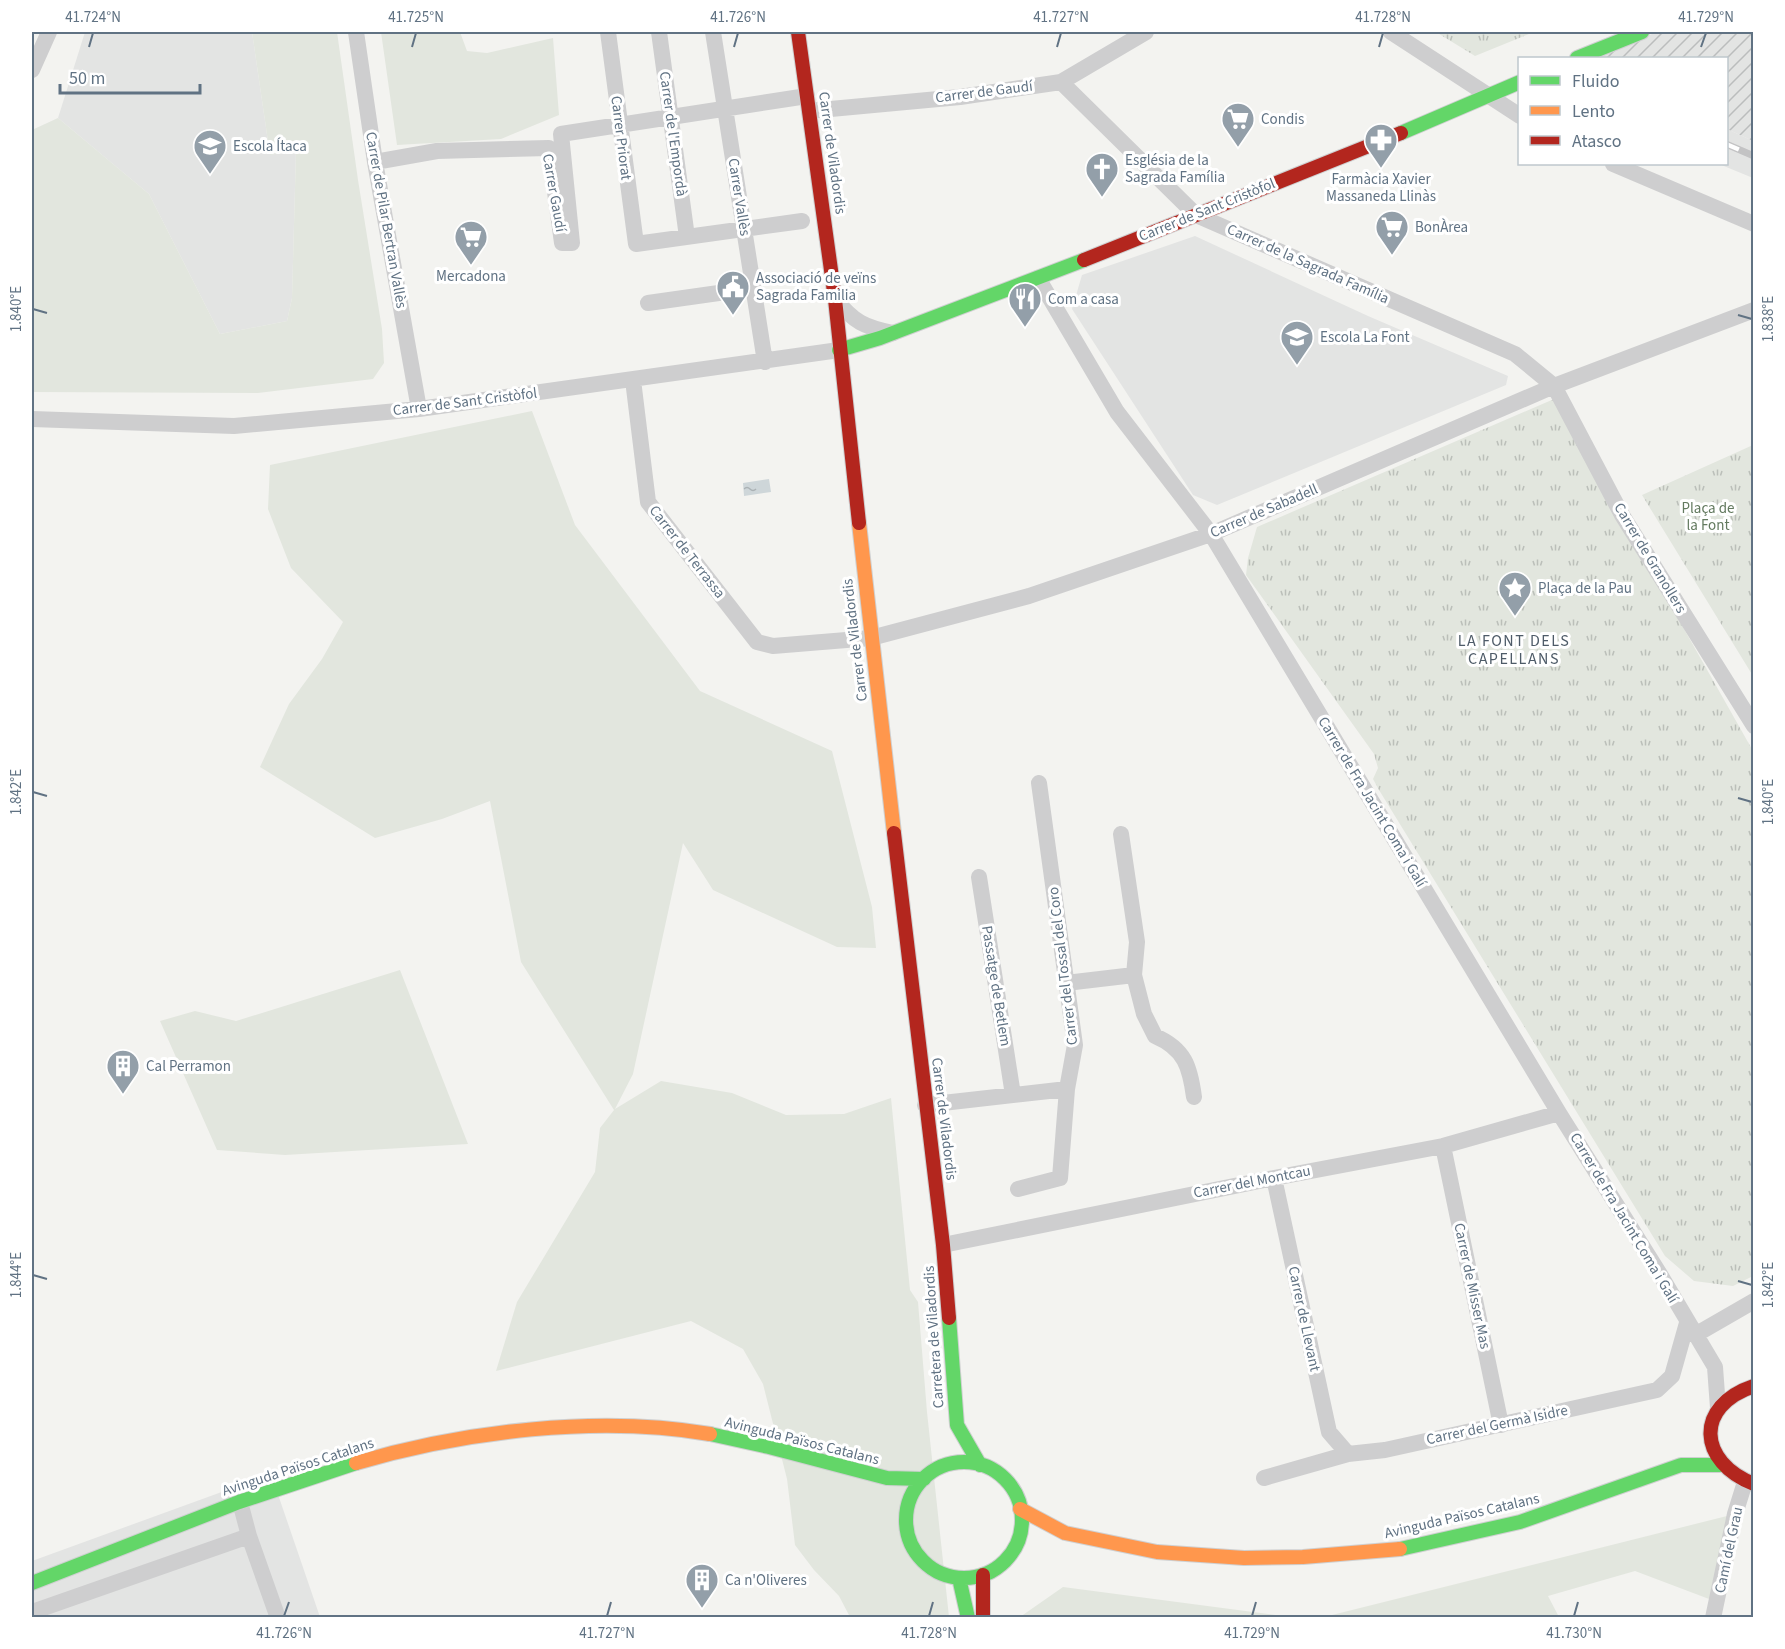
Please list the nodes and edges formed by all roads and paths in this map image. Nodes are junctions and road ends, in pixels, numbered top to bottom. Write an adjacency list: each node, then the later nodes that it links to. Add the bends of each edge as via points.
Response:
1 (49, 32): 11 (street)
2 (356, 32): 21 (street, Carrer de Pilar Bertran Vallès)
3 (608, 32): 19 (street, Carrer Priorat)
4 (659, 32): 18 (street, Carrer de l'Empordà)
5 (713, 32): 16 (street, Carrer Vallès)
6 (798, 32): 15 (street, Carrer de Viladordis)
7 (1146, 32): 12 (street, Carrer de Gaudí)
8 (1391, 32): 14 (street)
9 (1642, 32): 10 (street)
10 (1579, 57)
11 (32, 70)
12 (1061, 82): 15 (street, Carrer de Gaudí, via 960,96); 23 (street, Carrer de la Sagrada Família)
13 (1518, 83): 14 (street, Carrer de Sant Cristòfol)
14 (1489, 94): 17 (street); 23 (street, Carrer de Sant Cristòfol)
15 (808, 103): 16 (street, Carrer de Gaudí); 30 (street, Carrer de Viladordis)
16 (724, 109): 18 (street, Carrer de Gaudí); 26 (street, Carrer Vallès)
17 (1518, 115)
18 (671, 117): 19 (street, Carrer de Gaudí); 27 (street, Carrer de l'Empordà)
19 (619, 125): 20 (street, Carrer de Gaudí); 27 (street, Carrer Priorat, via 636,244)
20 (572, 132): 21 (street, Carrer Gaudí, via 561,134 572,243 562,243 549,148 437,151)
21 (375, 162): 38 (street, Carrer de Pilar Bertran Vallès)
22 (1615, 165): 25 (street)
23 (1196, 215): 28 (street, Carrer de Sant Cristòfol); 37 (street, Carrer de la Sagrada Família, via 1515,354)
24 (802, 221): 26 (street)
25 (1754, 224)
26 (745, 229): 27 (street); 29 (street, Carrer Vallès)
27 (687, 237)
28 (1038, 278): 33 (street, Carrer de Sant Cristòfol); 40 (street, Carrer de Fra Jacint Coma i Galí, via 1117,411)
29 (754, 288): 31 (street); 35 (street, Carrer Vallès)
30 (835, 299): 33 (street, via 867,328); 34 (street, Carrer de Viladordis)
31 (648, 303)
32 (1754, 310): 37 (street, Carrer de Sabadell)
33 (893, 333): 34 (street, Carrer de Sant Cristòfol)
34 (839, 350): 35 (street, Carrer de Sant Cristòfol); 41 (street, Carrer de Viladordis)
35 (765, 362): 36 (street, Carrer de Sant Cristòfol)
36 (633, 380): 38 (street, Carrer de Sant Cristòfol); 42 (street, Carrer de Terrassa, via 648,501)
37 (1554, 386): 40 (street, Carrer de Sabadell); 43 (street, Carrer de Granollers, via 1622,515)
38 (419, 409): 39 (street, Carrer de Sant Cristòfol, via 234,426)
39 (32, 419)
40 (1211, 534): 41 (street, Carrer de Sabadell, via 1029,596); 53 (street, Carrer de Fra Jacint Coma i Galí)
41 (871, 638): 42 (street, Carrer de Sabadell, via 773,645); 52 (street, Carrer de Viladordis)
42 (757, 642)
43 (1754, 726)
44 (1039, 783): 48 (street, Carrer del Tossal del Coro)
45 (1121, 834): 47 (street, via 1137,942)
46 (979, 877): 50 (street, Passatge de Betlem)
47 (1134, 975): 48 (street); 51 (street, via 1144,1014 1155,1036 1169,1043 1190,1066)
48 (1066, 983): 49 (street, Carrer del Tossal del Coro, via 1074,1045)
49 (1067, 1089): 50 (street); 56 (street, Carrer del Tossal del Coro, via 1060,1178)
50 (1013, 1095): 52 (street)
51 (1194, 1096)
52 (925, 1105): 57 (street, Carrer de Viladordis)
53 (1559, 1113): 54 (street, Carrer del Montcau); 59 (street, Carrer de Fra Jacint Coma i Galí)
54 (1443, 1146): 55 (street, Carrer del Montcau); 64 (street, Carrer de Misser Mas)
55 (1274, 1178): 57 (street, Carrer del Montcau); 66 (street, Carrer de Llevant, via 1329,1432)
56 (1018, 1189)
57 (943, 1245): 63 (street, Carretera de Viladordis)
58 (1754, 1301): 59 (street)
59 (1691, 1329): 60 (street); 64 (street, Carrer del Germà Isidre, via 1672,1376 1657,1390)
60 (1715, 1367): 61 (street); 62 (street)
61 (1750, 1387): 62 (street, via 1731,1395)
62 (1719, 1408): 65 (street, Avinguda Països Catalans)
63 (957, 1425): 67 (street, Carretera de Viladordis); 70 (street, Carretera de Viladordis)
64 (1501, 1425): 66 (street, Carrer del Germà Isidre)
65 (1710, 1436): 68 (street, Avinguda Països Catalans); 69 (street)
66 (1348, 1454): 71 (street, Carrer del Germà Isidre)
67 (980, 1465): 70 (street, via 959,1463); 77 (street, via 1006,1481)
68 (1681, 1465): 69 (street, Avinguda Països Catalans); 78 (street, Avinguda Països Catalans, via 1520,1522 1395,1550 1244,1558 1157,1552)
69 (1720, 1465): 74 (street)
70 (938, 1468): 72 (street)
71 (1264, 1478)
72 (924, 1479): 73 (street, Avinguda Països Catalans); 76 (street)
73 (887, 1480): 75 (street, Avinguda Països Catalans, via 736,1439 662,1429 601,1429 467,1439 367,1460); 76 (street, Avinguda Països Catalans, via 901,1495)
74 (1749, 1483): 88 (street, Camí del Grau, via 1735,1514)
75 (240, 1502): 79 (street); 83 (street, Avinguda Països Catalans)
76 (907, 1509): 82 (street, via 907,1531 915,1552 931,1569)
77 (1020, 1509): 78 (street, Avinguda Països Catalans); 80 (street, via 1020,1532)
78 (1065, 1533): 80 (street, Avinguda Països Catalans, via 1035,1538)
79 (249, 1536): 84 (street); 85 (street)
80 (1014, 1547): 81 (street, via 1001,1564)
81 (983, 1575): 82 (street); 87 (street)
82 (959, 1578): 86 (street)
83 (32, 1583)
84 (32, 1612)
85 (278, 1617)
86 (968, 1617)
87 (983, 1617)
88 (1713, 1617)

